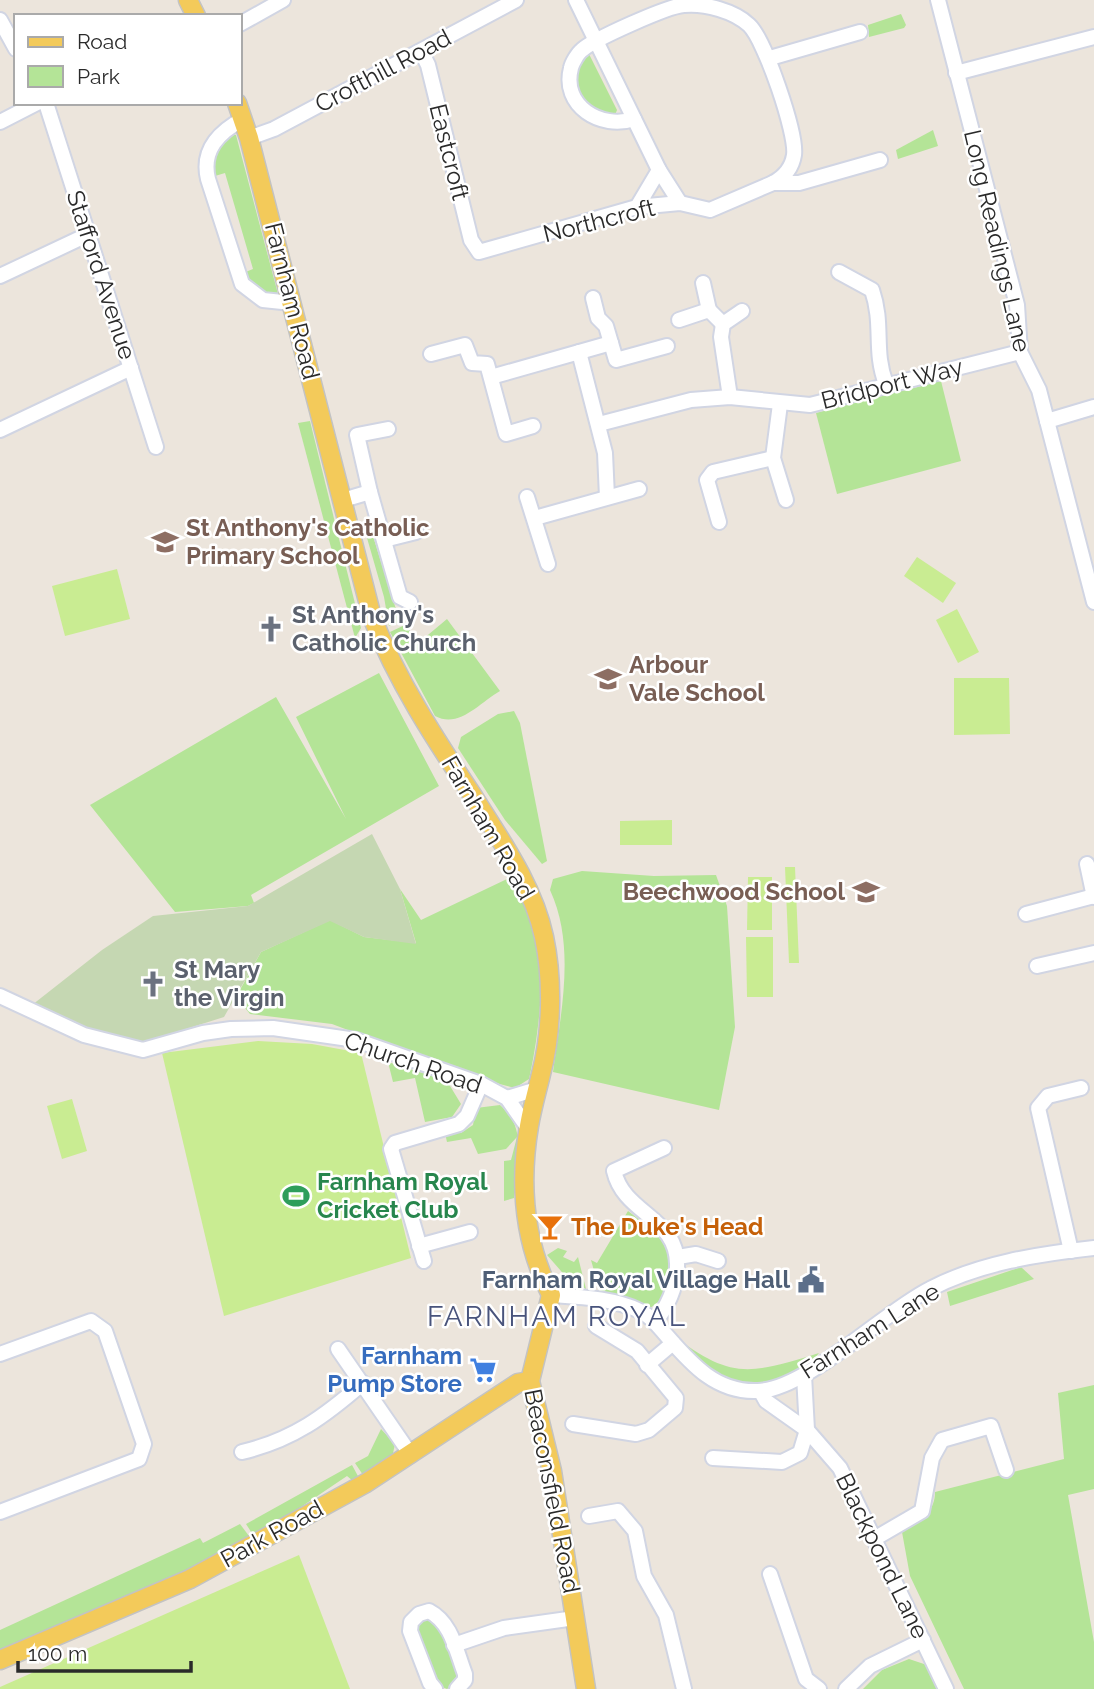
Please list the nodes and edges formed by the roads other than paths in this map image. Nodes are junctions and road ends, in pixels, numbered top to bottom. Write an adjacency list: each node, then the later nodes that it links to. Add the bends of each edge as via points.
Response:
1 (283, 0): 6 (street)
2 (516, 0): 11 (street, Crofthill Road)
3 (576, 0): 9 (street)
4 (938, 0): 13 (street, Long Readings Lane)
5 (0, 20): 10 (street)
6 (242, 23)
7 (860, 32): 12 (street)
8 (1094, 37): 13 (street)
9 (596, 42): 12 (street, via 684,5 723,9 750,25); 17 (street); 17 (street, via 582,50 571,67 570,90 595,120 619,124)
10 (14, 45)
11 (421, 51): 19 (street, Crofthill Road); 28 (street, Eastcroft, via 471,240)
12 (770, 58): 20 (street)
13 (957, 72): 41 (street, Long Readings Lane, via 1017,305)
14 (33, 105): 18 (street)
15 (47, 105): 27 (street, Stafford Avenue)
16 (240, 111): 19 (main road, Farnham Road); 33 (street, via 211,147 208,179 242,284 269,302)
17 (634, 119): 22 (street)
18 (0, 122)
19 (249, 138): 33 (main road, Farnham Road)
20 (795, 152): 23 (street); 24 (street, via 784,177)
21 (880, 160): 23 (street, Northcroft)
22 (659, 170): 25 (street); 26 (street)
23 (809, 180): 24 (street, Northcroft)
24 (773, 183): 25 (street, Northcroft, via 710,210)
25 (680, 203): 26 (street, Northcroft)
26 (637, 207): 28 (street, Northcroft)
27 (87, 235): 29 (street); 43 (street, Stafford Avenue)
28 (479, 252)
29 (0, 276)
30 (846, 279): 45 (street, via 872,290 880,312 878,364)
31 (703, 283): 34 (street)
32 (593, 298): 38 (street)
33 (292, 303): 60 (main road, Farnham Road)
34 (709, 310): 36 (street); 37 (street)
35 (742, 311): 37 (street)
36 (679, 320)
37 (723, 324): 46 (street)
38 (611, 343): 39 (street, via 616,360); 40 (street)
39 (667, 346)
40 (579, 352): 44 (street); 50 (street)
41 (1020, 352): 45 (street, Bridport Way); 49 (street, Long Readings Lane, via 1039,390)
42 (431, 354): 44 (street, via 465,345 472,363 487,365)
43 (131, 369): 53 (street); 54 (street, Stafford Avenue)
44 (491, 377): 51 (street, via 506,434)
45 (886, 384): 47 (street, Bridport Way, via 810,405)
46 (730, 397): 47 (street, Bridport Way); 50 (street, Bridport Way, via 691,400)
47 (780, 404): 55 (street)
48 (1094, 407): 49 (street)
49 (1047, 421): 66 (street, Long Readings Lane)
50 (599, 424): 59 (street)
51 (533, 426)
52 (388, 429): 57 (street, via 357,435)
53 (0, 430)
54 (156, 447)
55 (773, 458): 61 (street); 63 (street, via 713,472 707,480)
56 (639, 489): 59 (street)
57 (370, 492): 60 (street); 65 (street)
58 (527, 497): 62 (street)
59 (607, 497): 62 (street)
60 (344, 500): 78 (main road, Farnham Road, via 372,617 388,657 529,888 544,937 549,979 548,1023)
61 (786, 500)
62 (535, 518): 67 (street)
63 (719, 522)
64 (416, 533): 65 (street)
65 (384, 540): 68 (street, via 400,597)
66 (1088, 555): 69 (street, Long Readings Lane)
67 (548, 564)
68 (410, 602)
69 (1094, 602)
70 (1087, 864): 71 (street)
71 (1094, 896): 72 (street)
72 (1026, 914)
73 (1094, 953): 74 (street)
74 (1037, 966)
75 (0, 996): 76 (street, Church Road, via 84,1035 143,1050 203,1033 273,1028 356,1040)
76 (481, 1084): 79 (street, Church Road); 83 (street, via 459,1124 395,1143 391,1149)
77 (1081, 1088): 85 (street, via 1048,1096 1038,1108)
78 (537, 1089): 79 (street); 80 (main road, Farnham Road)
79 (507, 1098): 80 (street, Church Road)
80 (528, 1128): 89 (main road, Farnham Road, via 527,1230)
81 (664, 1148): 86 (street, via 614,1171 618,1188 664,1230)
82 (470, 1232): 83 (street)
83 (419, 1246): 87 (street)
84 (1094, 1248): 85 (street, Farnham Lane)
85 (1071, 1251): 96 (street, Farnham Lane, via 995,1264 931,1288)
86 (678, 1257): 88 (street, via 696,1254); 90 (street, via 677,1282)
87 (424, 1261)
88 (718, 1261)
89 (551, 1296): 90 (street, Farnham Lane, via 598,1299 640,1311); 97 (main road, Beaconsfield Road)
90 (655, 1322): 92 (street, Farnham Lane)
91 (596, 1326): 95 (street, via 637,1351)
92 (673, 1343): 95 (street); 99 (street, Farnham Lane, via 709,1380 736,1391)
93 (338, 1349): 98 (street)
94 (0, 1354): 106 (street, via 91,1321 99,1325 106,1331 144,1444 139,1459)
95 (648, 1365): 100 (street, via 676,1398 675,1408 649,1430 636,1434)
96 (804, 1375): 99 (street, Farnham Lane); 101 (street)
97 (530, 1381): 103 (main road, Park Road, via 518,1383); 110 (main road, Beaconsfield Road, via 552,1471)
98 (363, 1383): 102 (street, via 321,1419 271,1445); 103 (street)
99 (761, 1392): 101 (street, Blackpond Lane, via 766,1401)
100 (573, 1424)
101 (807, 1430): 104 (street, via 800,1453 782,1462); 108 (street, Blackpond Lane, via 840,1468)
102 (242, 1452)
103 (411, 1454): 113 (main road, Park Road, via 190,1578)
104 (713, 1458)
105 (1006, 1470): 108 (street, via 991,1426 942,1440 932,1458 922,1511)
106 (0, 1512)
107 (589, 1516): 117 (street, via 622,1506 635,1531 644,1576 666,1615)
108 (874, 1539): 111 (street, Blackpond Lane)
109 (770, 1574): 118 (street, via 798,1660 806,1679)
110 (575, 1618): 112 (street, via 504,1628); 116 (main road, Beaconsfield Road)
111 (923, 1640): 119 (street, via 870,1666); 120 (street, Blackpond Lane)
112 (454, 1645): 114 (street, via 441,1617 429,1611 411,1622 410,1632); 115 (street, via 465,1680)
113 (0, 1660)
114 (435, 1689)
115 (457, 1689)
116 (586, 1689)
117 (684, 1689)
118 (818, 1689)
119 (846, 1689)
120 (946, 1689)

